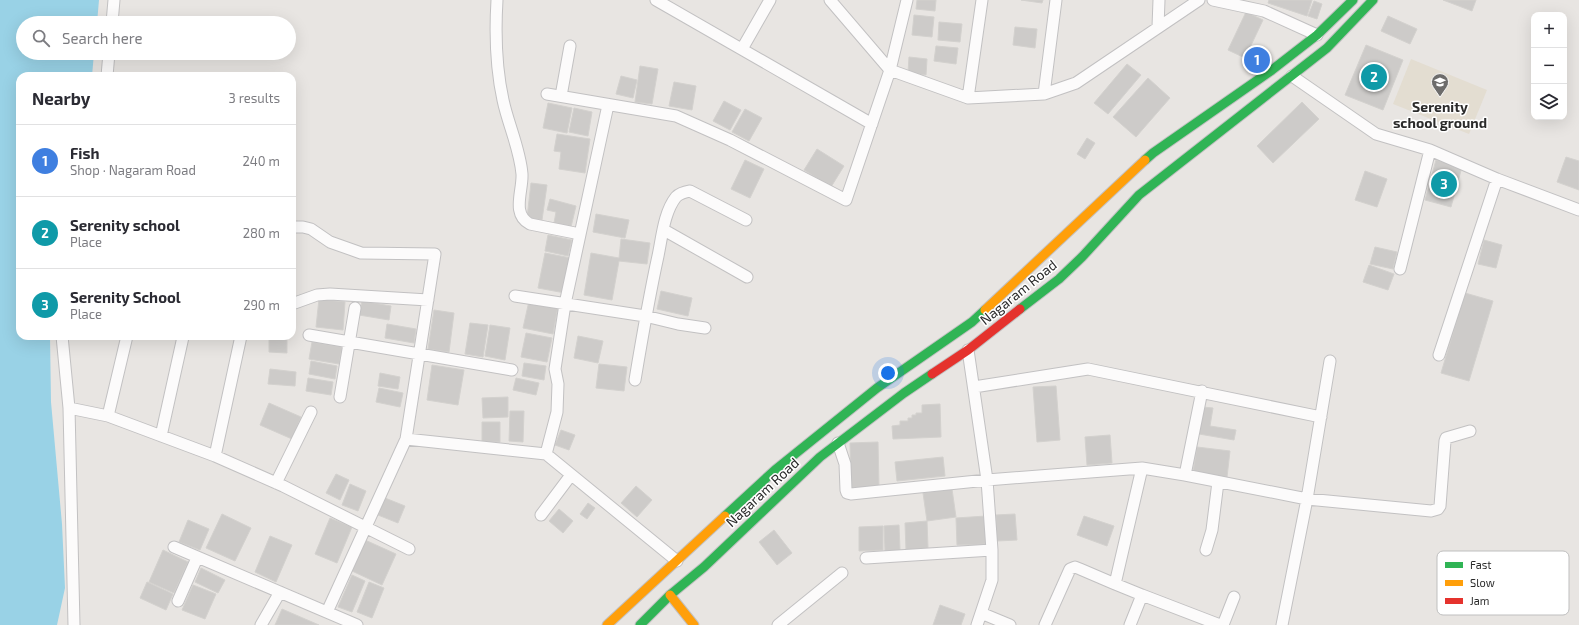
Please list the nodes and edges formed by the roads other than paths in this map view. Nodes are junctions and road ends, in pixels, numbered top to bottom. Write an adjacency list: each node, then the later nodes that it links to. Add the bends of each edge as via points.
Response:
1 (114, 0): 16 (street)
2 (498, 0): 39 (street, via 497,56 503,99 522,174 519,204 521,215 524,221 530,224)
3 (656, 0): 20 (street)
4 (770, 0): 20 (street)
5 (830, 0): 22 (street)
6 (907, 0): 22 (street)
7 (982, 0): 29 (street)
8 (1056, 0): 26 (street)
9 (1158, 0): 17 (street)
10 (1199, 0): 17 (street)
11 (1213, 0): 14 (street)
12 (1353, 0): 18 (main road, Nagaram Road)
13 (1373, 0): 24 (main road, Nagaram Road, via 1327,48)
14 (1230, 2): 15 (street)
15 (1264, 5): 18 (street)
16 (113, 16)
17 (1158, 28): 26 (street, via 1076,83)
18 (1318, 35): 28 (main road, Nagaram Road)
19 (570, 46): 27 (street)
20 (742, 49): 32 (street)
21 (108, 60): 23 (street)
22 (890, 70): 29 (street); 32 (street)
23 (107, 72)
24 (1292, 76): 31 (main road, Nagaram Road); 33 (street, via 1376,134)
25 (547, 94): 27 (street)
26 (1044, 94): 29 (street)
27 (561, 96): 30 (street)
28 (1235, 96): 31 (main road); 89 (main road, Nagaram Road, via 1153,153 972,322 877,388 775,470)
29 (968, 98)
30 (608, 105): 32 (street, via 676,116 730,140 846,200); 39 (street)
31 (1245, 111): 55 (main road, Nagaram Road, via 1139,195 1058,280)
32 (872, 124)
33 (1430, 150): 34 (street); 40 (street)
34 (1497, 179): 35 (street); 57 (street)
35 (1579, 210)
36 (746, 220): 38 (street, via 690,192 684,192 675,198)
37 (296, 227): 43 (street, via 311,229 330,242 361,253 435,254)
38 (664, 230): 41 (street); 47 (street)
39 (580, 234): 45 (street)
40 (1400, 269)
41 (747, 277)
42 (515, 296): 45 (street)
43 (428, 300): 44 (street, via 330,294 317,295); 56 (street)
44 (296, 303)
45 (565, 304): 47 (street); 72 (street, via 555,369 558,384 557,412)
46 (355, 308): 54 (street)
47 (645, 316): 48 (street); 60 (street)
48 (705, 328)
49 (309, 335): 54 (street)
50 (62, 340): 64 (street)
51 (126, 340): 66 (street)
52 (182, 340): 69 (street)
53 (239, 340): 73 (street)
54 (349, 342): 56 (street); 63 (street)
55 (968, 350): 61 (street); 71 (main road, Nagaram Road, via 904,393)
56 (419, 354): 59 (street); 70 (street)
57 (1439, 356)
58 (1330, 361): 67 (street)
59 (512, 370)
60 (635, 380)
61 (974, 387): 62 (street, via 1088,369); 77 (street)
62 (1202, 391): 67 (street); 76 (street)
63 (340, 397)
64 (69, 408): 66 (street); 99 (street)
65 (311, 412): 79 (street)
66 (108, 416): 69 (street)
67 (1321, 417): 80 (street)
68 (1470, 431): 80 (street, via 1446,438 1440,506 1436,511)
69 (161, 436): 73 (street)
70 (406, 439): 72 (street); 82 (street)
71 (838, 443): 77 (street, via 845,464 846,490 851,494); 93 (main road, Nagaram Road, via 704,567)
72 (546, 454): 75 (street)
73 (215, 456): 79 (street)
74 (1142, 468): 76 (street); 77 (street); 91 (street)
75 (571, 475): 81 (street); 89 (street)
76 (1185, 475): 78 (street)
77 (987, 480): 85 (street)
78 (1218, 482): 80 (street); 86 (street, via 1212,530)
79 (276, 483): 82 (street)
80 (1307, 499): 111 (street)
81 (541, 515)
82 (365, 528): 84 (street); 97 (street)
83 (174, 547): 87 (street)
84 (409, 549)
85 (992, 550): 88 (street); 98 (street, via 992,580)
86 (1206, 550)
87 (197, 558): 92 (street); 96 (street)
88 (866, 558)
89 (677, 561): 102 (main road, Nagaram Road)
90 (842, 573): 105 (street)
91 (1114, 584): 94 (street); 108 (street, via 1080,568 1070,569)
92 (280, 592): 97 (street); 100 (street)
93 (670, 595): 103 (main road, Nagaram Road); 104 (main road)
94 (1142, 596): 109 (street); 110 (street)
95 (1234, 598): 110 (street)
96 (178, 601)
97 (326, 612): 101 (street)
98 (981, 613): 106 (street); 107 (street)
99 (74, 625)
100 (261, 625)
101 (357, 625)
102 (607, 625)
103 (640, 625)
104 (694, 625)
105 (778, 625)
106 (977, 625)
107 (1010, 625)
108 (1045, 625)
109 (1130, 625)
110 (1221, 625)
111 (1282, 625)

